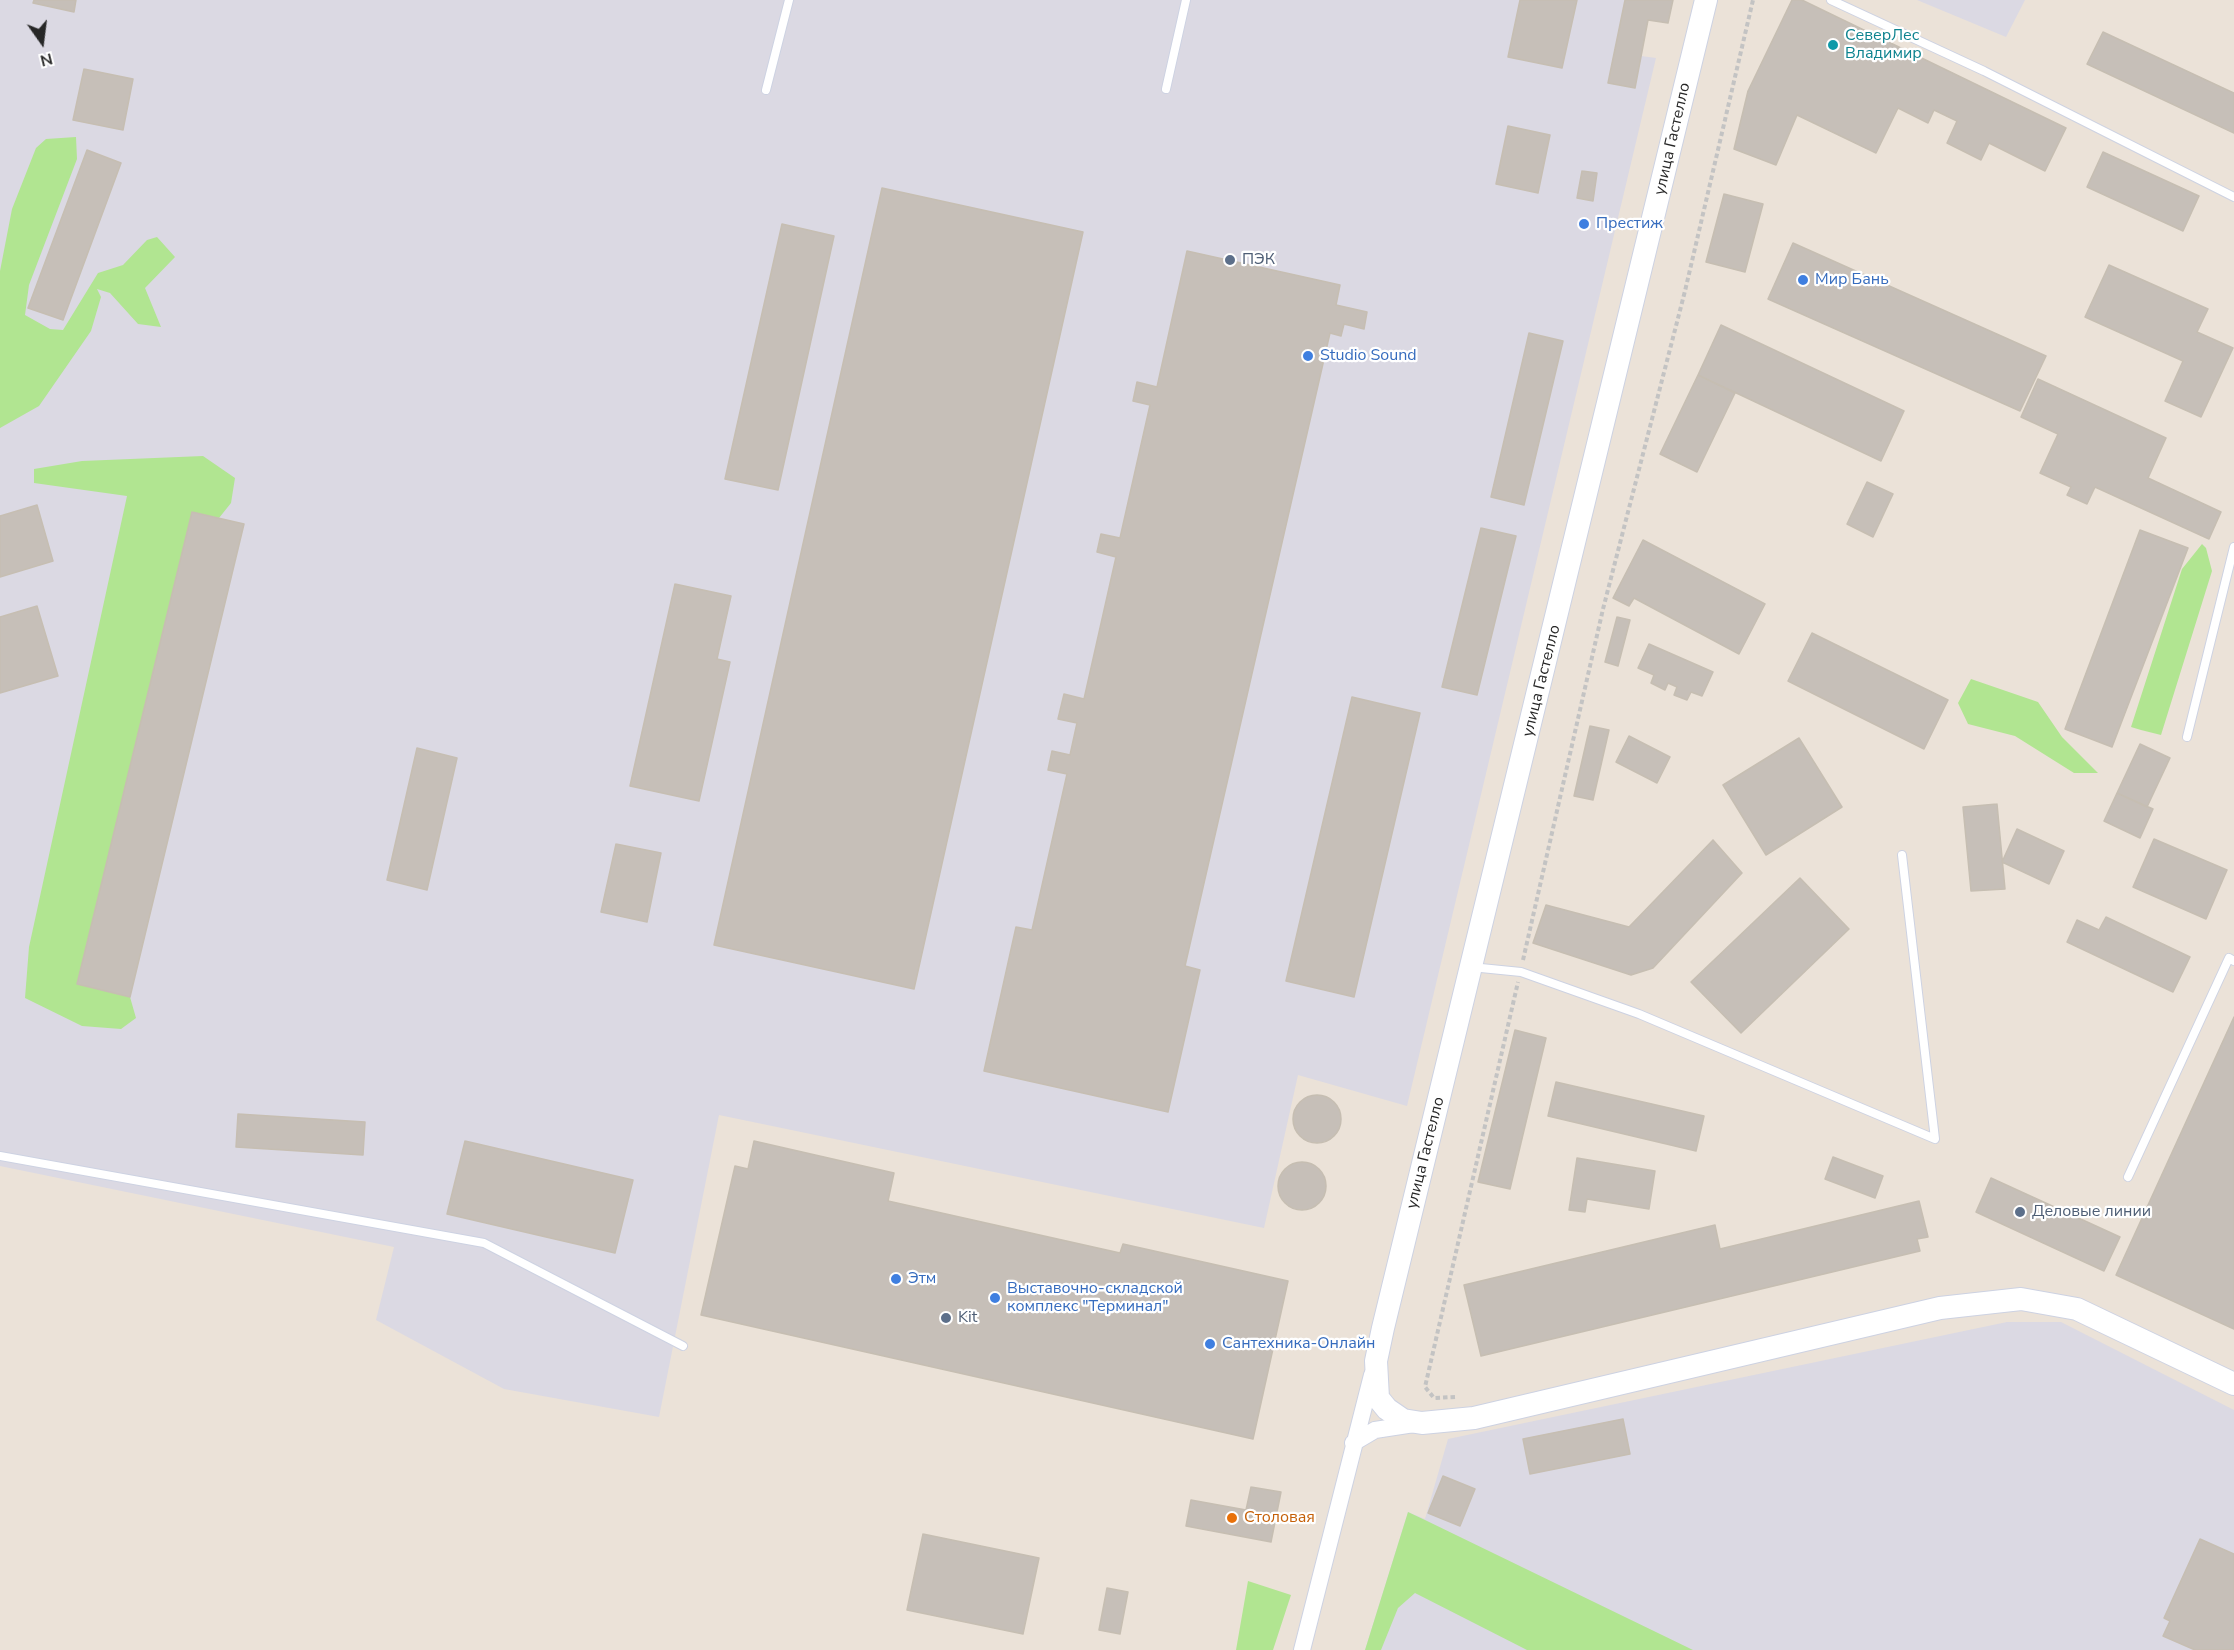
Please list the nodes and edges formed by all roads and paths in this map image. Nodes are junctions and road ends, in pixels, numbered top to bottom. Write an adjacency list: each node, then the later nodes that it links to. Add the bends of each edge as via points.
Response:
1 (789, 0): 7 (lane)
2 (1186, 0): 6 (lane)
3 (1706, 0): 13 (main road, улица Гастелло)
4 (1753, 0): 14 (path, via 1685,291 1615,556)
5 (1831, 0): 8 (lane, via 1984,71)
6 (1166, 88)
7 (766, 90)
8 (2234, 197)
9 (2234, 547): 10 (lane)
10 (2187, 736)
11 (1902, 855): 14 (lane, via 1935,1139 1639,1014)
12 (2234, 961): 16 (lane, via 2229,958)
13 (1472, 967): 14 (lane); 18 (main road, улица Гастелло)
14 (1521, 972): 20 (path, via 1425,1387 1434,1398)
15 (0, 1156): 17 (lane, via 484,1243)
16 (2128, 1177)
17 (683, 1346)
18 (1376, 1361): 21 (main road, улица Гастелло, via 1378,1398 1403,1420); 22 (street, улица Гастелло)
19 (2234, 1384): 21 (main road, via 2077,1309 2021,1299 1940,1308 1474,1418)
20 (1467, 1397)
21 (1422, 1423): 22 (street, via 1375,1430)
22 (1353, 1443): 23 (street, улица Гастелло)
23 (1302, 1650)

